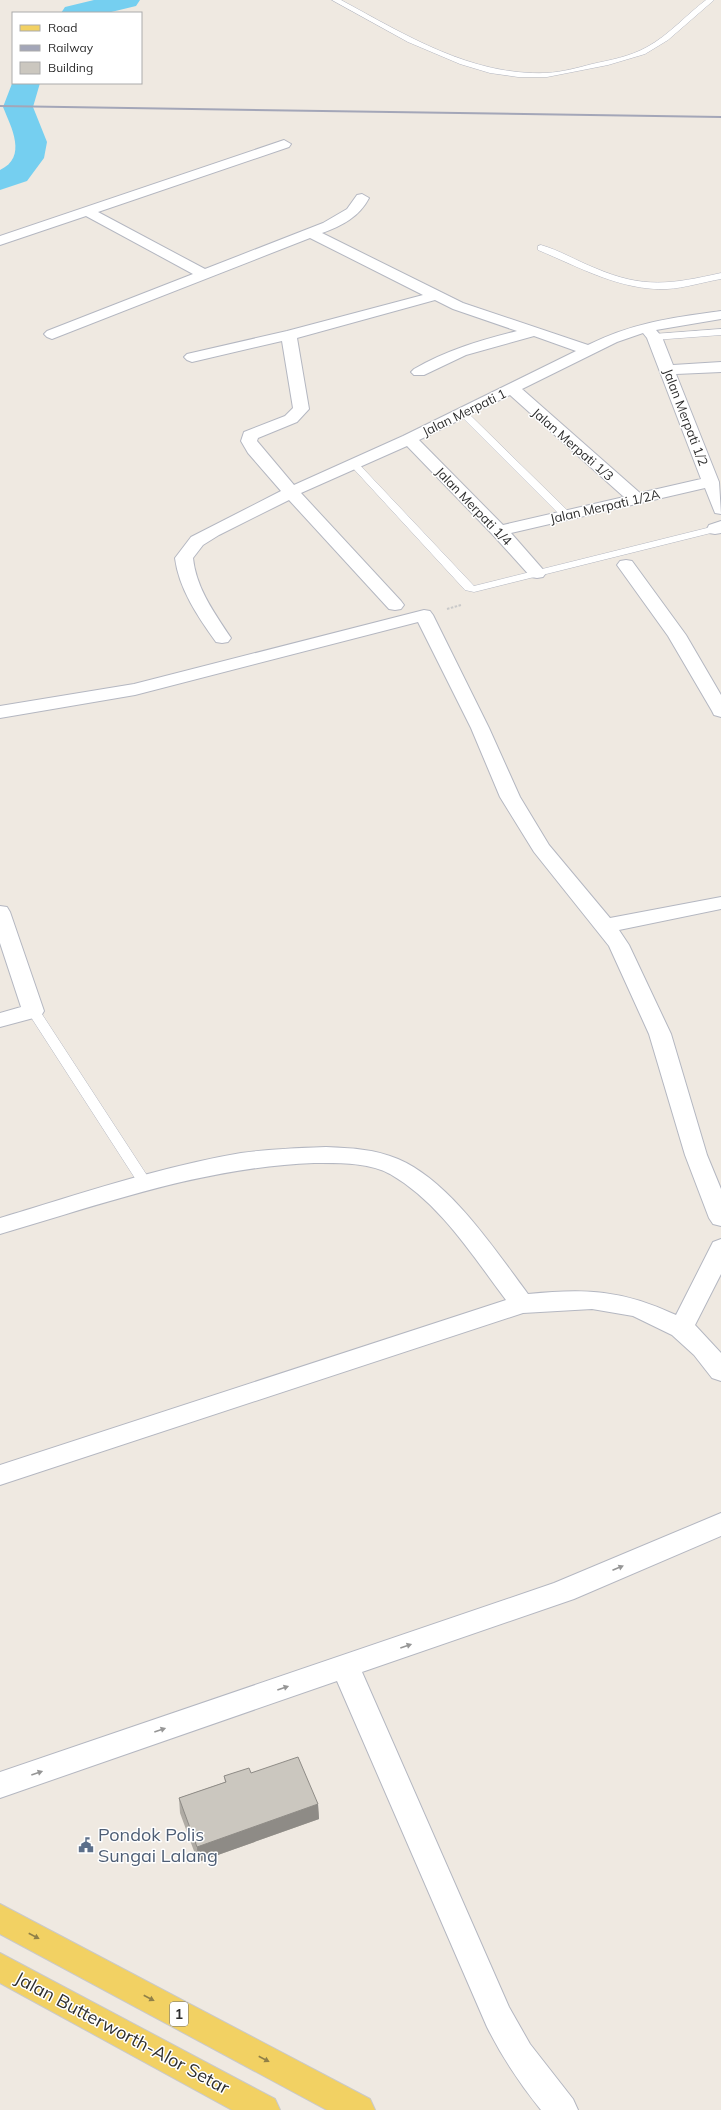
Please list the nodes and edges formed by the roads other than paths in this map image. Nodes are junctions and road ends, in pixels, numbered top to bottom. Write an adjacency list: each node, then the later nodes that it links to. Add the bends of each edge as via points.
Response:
1 (336, 0): 2 (lane, via 384,27 452,59 501,72 533,76 561,74 613,62 648,49)
2 (710, 0)
3 (284, 144): 5 (street)
4 (362, 198): 6 (street, via 358,207 349,214)
5 (86, 211): 7 (street); 9 (street)
6 (310, 233): 9 (street); 11 (street)
7 (0, 241)
8 (541, 248): 10 (lane, via 638,285 677,285)
9 (204, 274): 16 (street)
10 (721, 276)
11 (435, 296): 13 (street); 17 (street)
12 (721, 315): 14 (street, Jalan Merpati 1)
13 (534, 331): 18 (street); 22 (street, via 451,354)
14 (650, 332): 15 (lane); 18 (street, Jalan Merpati 1, via 618,337); 21 (street, Jalan Merpati 1/2)
15 (721, 332)
16 (52, 334)
17 (289, 335): 19 (street); 28 (street, via 300,410 291,418 250,434 249,441)
18 (589, 350): 23 (street, Jalan Merpati 1)
19 (192, 357)
20 (721, 367): 21 (street)
21 (667, 370): 27 (street, Jalan Merpati 1/2)
22 (420, 372)
23 (512, 389): 24 (street, Jalan Merpati 1); 29 (street, Jalan Merpati 1/3)
24 (463, 413): 25 (street, Jalan Merpati 1); 31 (lane)
25 (409, 439): 26 (street, Jalan Merpati 1); 33 (street, Jalan Merpati 1/4)
26 (354, 464): 28 (street, Jalan Merpati 1); 35 (lane, via 469,588 474,589)
27 (711, 482): 29 (street, Jalan Merpati 1/2A); 30 (street, Jalan Merpati 1/2)
28 (291, 492): 36 (street); 37 (street, Jalan Merpati 1, via 213,531 198,541 184,558 185,567 203,611)
29 (636, 498): 31 (street, Jalan Merpati 1/2A)
30 (721, 509)
31 (566, 515): 33 (street, Jalan Merpati 1/2A)
32 (718, 528): 35 (lane)
33 (499, 531): 35 (street, Jalan Merpati 1/4)
34 (626, 565): 38 (street, via 678,635)
35 (537, 573)
36 (395, 605)
37 (222, 638)
38 (721, 711)
39 (0, 712): 42 (street, via 135,689 424,614 480,728 510,797 541,848)
40 (721, 903): 42 (street)
41 (0, 912): 43 (street)
42 (605, 926): 46 (street, via 619,946 660,1034 696,1155)
43 (32, 1011): 44 (street); 45 (lane)
44 (0, 1020)
45 (146, 1183): 47 (street); 49 (street, via 166,1176 248,1159 294,1155 346,1156 382,1161 411,1177 450,1210)
46 (721, 1218)
47 (0, 1226)
48 (721, 1248): 50 (street)
49 (522, 1304): 50 (street, via 602,1299 628,1305); 52 (street)
50 (681, 1328): 51 (street, via 704,1349)
51 (721, 1370)
52 (0, 1475)
53 (721, 1524): 54 (street, one-way to 53, via 573,1587)
54 (345, 1666): 55 (street, one-way to 54); 60 (street, via 498,2017 534,2078)
55 (0, 1785)
56 (0, 1918): 59 (main road, 1, one-way to 59)
57 (0, 1967): 58 (main road, Jalan Butterworth-Alor Setar)
58 (264, 2110)
59 (359, 2110)
60 (562, 2110)

